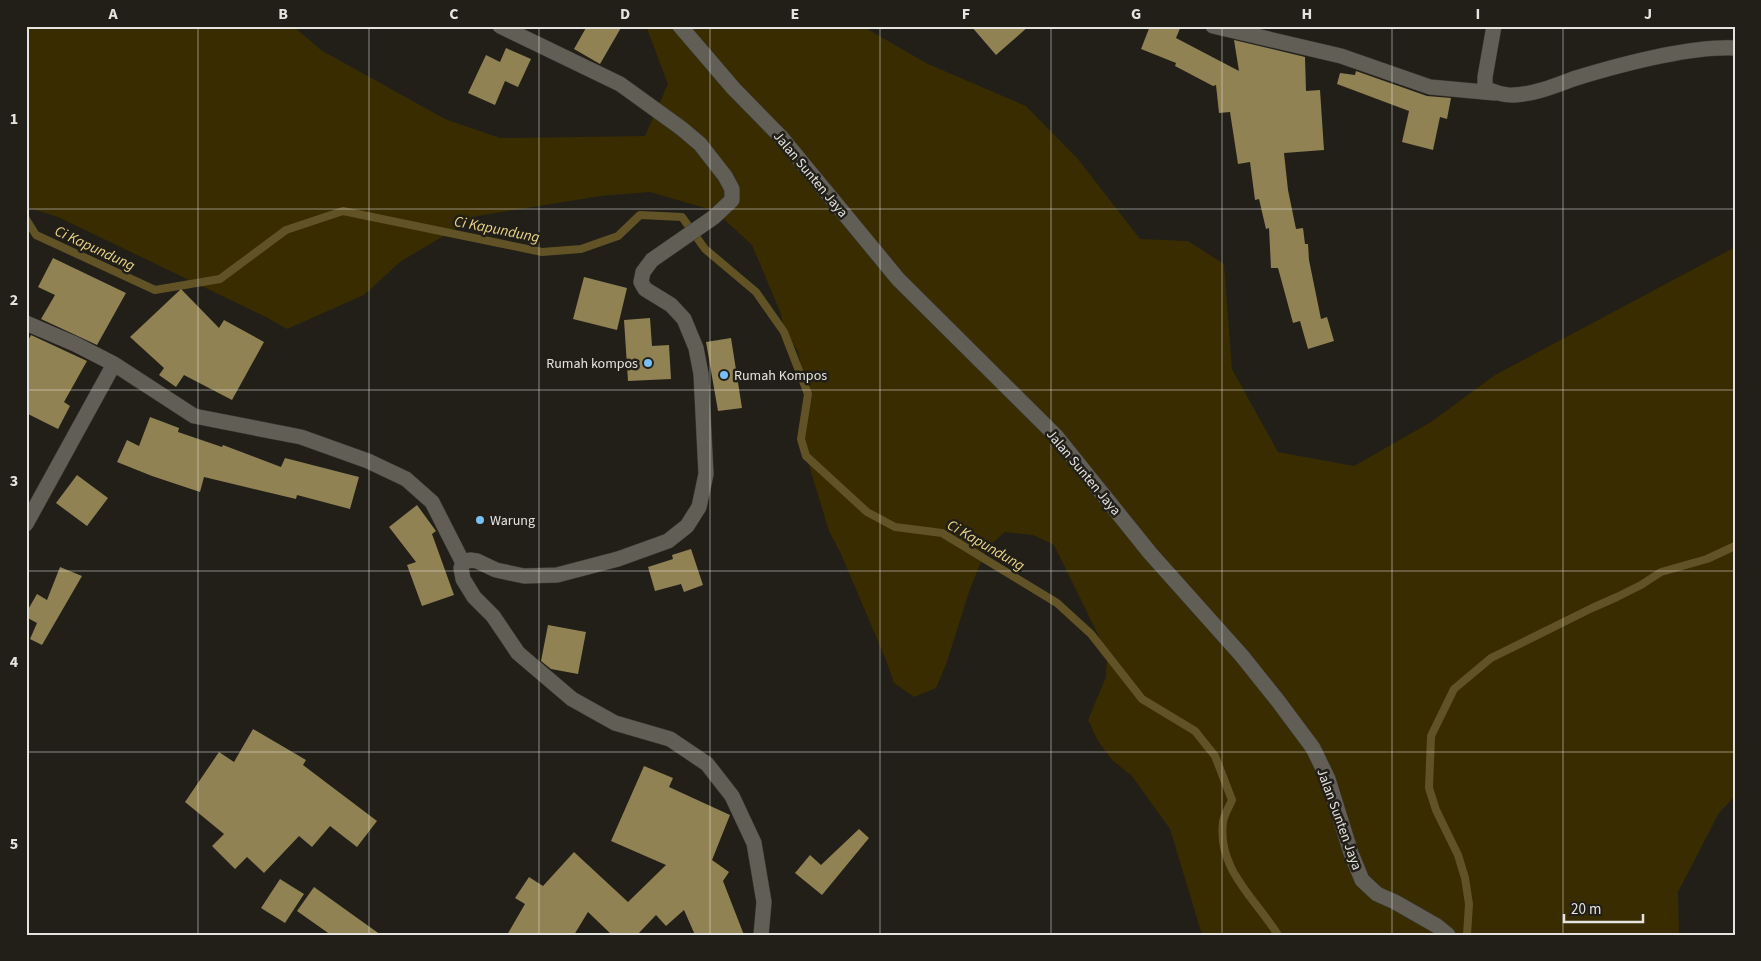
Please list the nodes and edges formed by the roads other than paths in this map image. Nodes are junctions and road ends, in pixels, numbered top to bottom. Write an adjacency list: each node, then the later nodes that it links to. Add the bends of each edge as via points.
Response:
1 (500, 26): 10 (street, via 620,84 681,128 700,144 725,176 732,189 732,200 714,217 652,260 643,272 645,289 671,304 684,319 696,348 701,374 706,474 699,507 687,526 668,541 618,559 556,575 524,576 496,570 477,561)
2 (680, 26): 12 (street, Jalan Sunten Jaya, via 734,89 782,137 898,279 1056,436 1150,553 1278,701 1313,748 1362,880 1378,894)
3 (1213, 26): 6 (street, via 1341,56 1430,87)
4 (1494, 26): 6 (street, via 1485,88)
5 (1735, 48): 6 (street, via 1685,52 1548,88 1513,95)
6 (1496, 93)
7 (26, 323): 8 (street)
8 (114, 364): 9 (street); 10 (street, via 194,416 301,437 368,461 406,479 432,502)
9 (26, 524)
10 (463, 563): 11 (street, via 463,579 474,598 493,616 518,653 572,699 615,723 670,739 707,764 732,796 754,844 764,902)
11 (761, 935)
12 (1448, 935)

